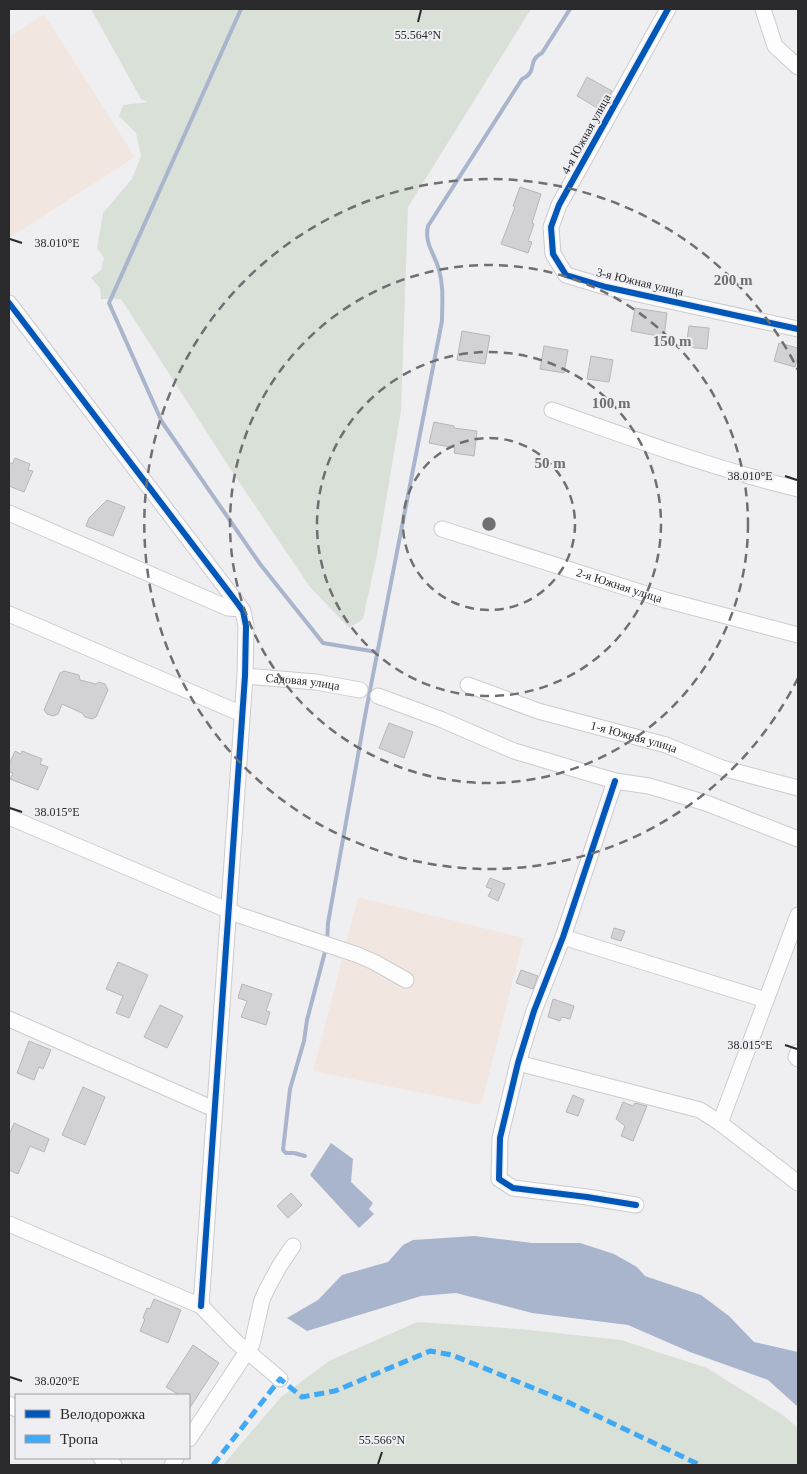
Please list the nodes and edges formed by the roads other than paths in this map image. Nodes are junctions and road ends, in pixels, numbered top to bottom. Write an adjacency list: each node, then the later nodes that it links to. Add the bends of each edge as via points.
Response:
1 (668, 9): 4 (street, 4-я Южная улица, via 559,205 551,227 554,254)
2 (763, 9): 3 (street, via 775,46)
3 (798, 67)
4 (566, 275): 6 (street, 3-я Южная улица, via 606,287)
5 (9, 303): 11 (street)
6 (798, 329)
7 (552, 410): 8 (street, via 649,444)
8 (798, 489)
9 (9, 513): 11 (street, via 228,608)
10 (442, 529): 13 (street, 2-я Южная улица, via 665,600)
11 (241, 609): 14 (street, via 246,626)
12 (9, 614): 18 (street)
13 (798, 635)
14 (244, 676): 16 (street, Садовая улица, via 316,682); 18 (street)
15 (468, 685): 20 (street, 1-я Южная улица, via 538,712 666,745 722,768)
16 (360, 690)
17 (378, 696): 19 (street, via 514,751)
18 (242, 714): 23 (street)
19 (615, 780): 22 (street, via 649,786 706,803); 25 (street)
20 (798, 788)
21 (9, 817): 23 (street)
22 (798, 839)
23 (228, 911): 26 (street, via 358,955); 32 (street)
24 (798, 915): 27 (street)
25 (563, 937): 27 (street); 31 (street)
26 (406, 980)
27 (766, 1000): 33 (street)
28 (9, 1019): 32 (street)
29 (798, 1052): 30 (street)
30 (798, 1059)
31 (518, 1063): 33 (street, via 700,1110); 35 (street, via 500,1138 499,1179 513,1188)
32 (214, 1109): 38 (street)
33 (720, 1123): 34 (street)
34 (798, 1183)
35 (636, 1205)
36 (9, 1224): 38 (street)
37 (293, 1246): 39 (street, via 262,1300 254,1338)
38 (200, 1306): 39 (street)
39 (247, 1351): 40 (street); 41 (street)
40 (280, 1379)
41 (190, 1437)
42 (103, 1459): 43 (street)
43 (114, 1465)

